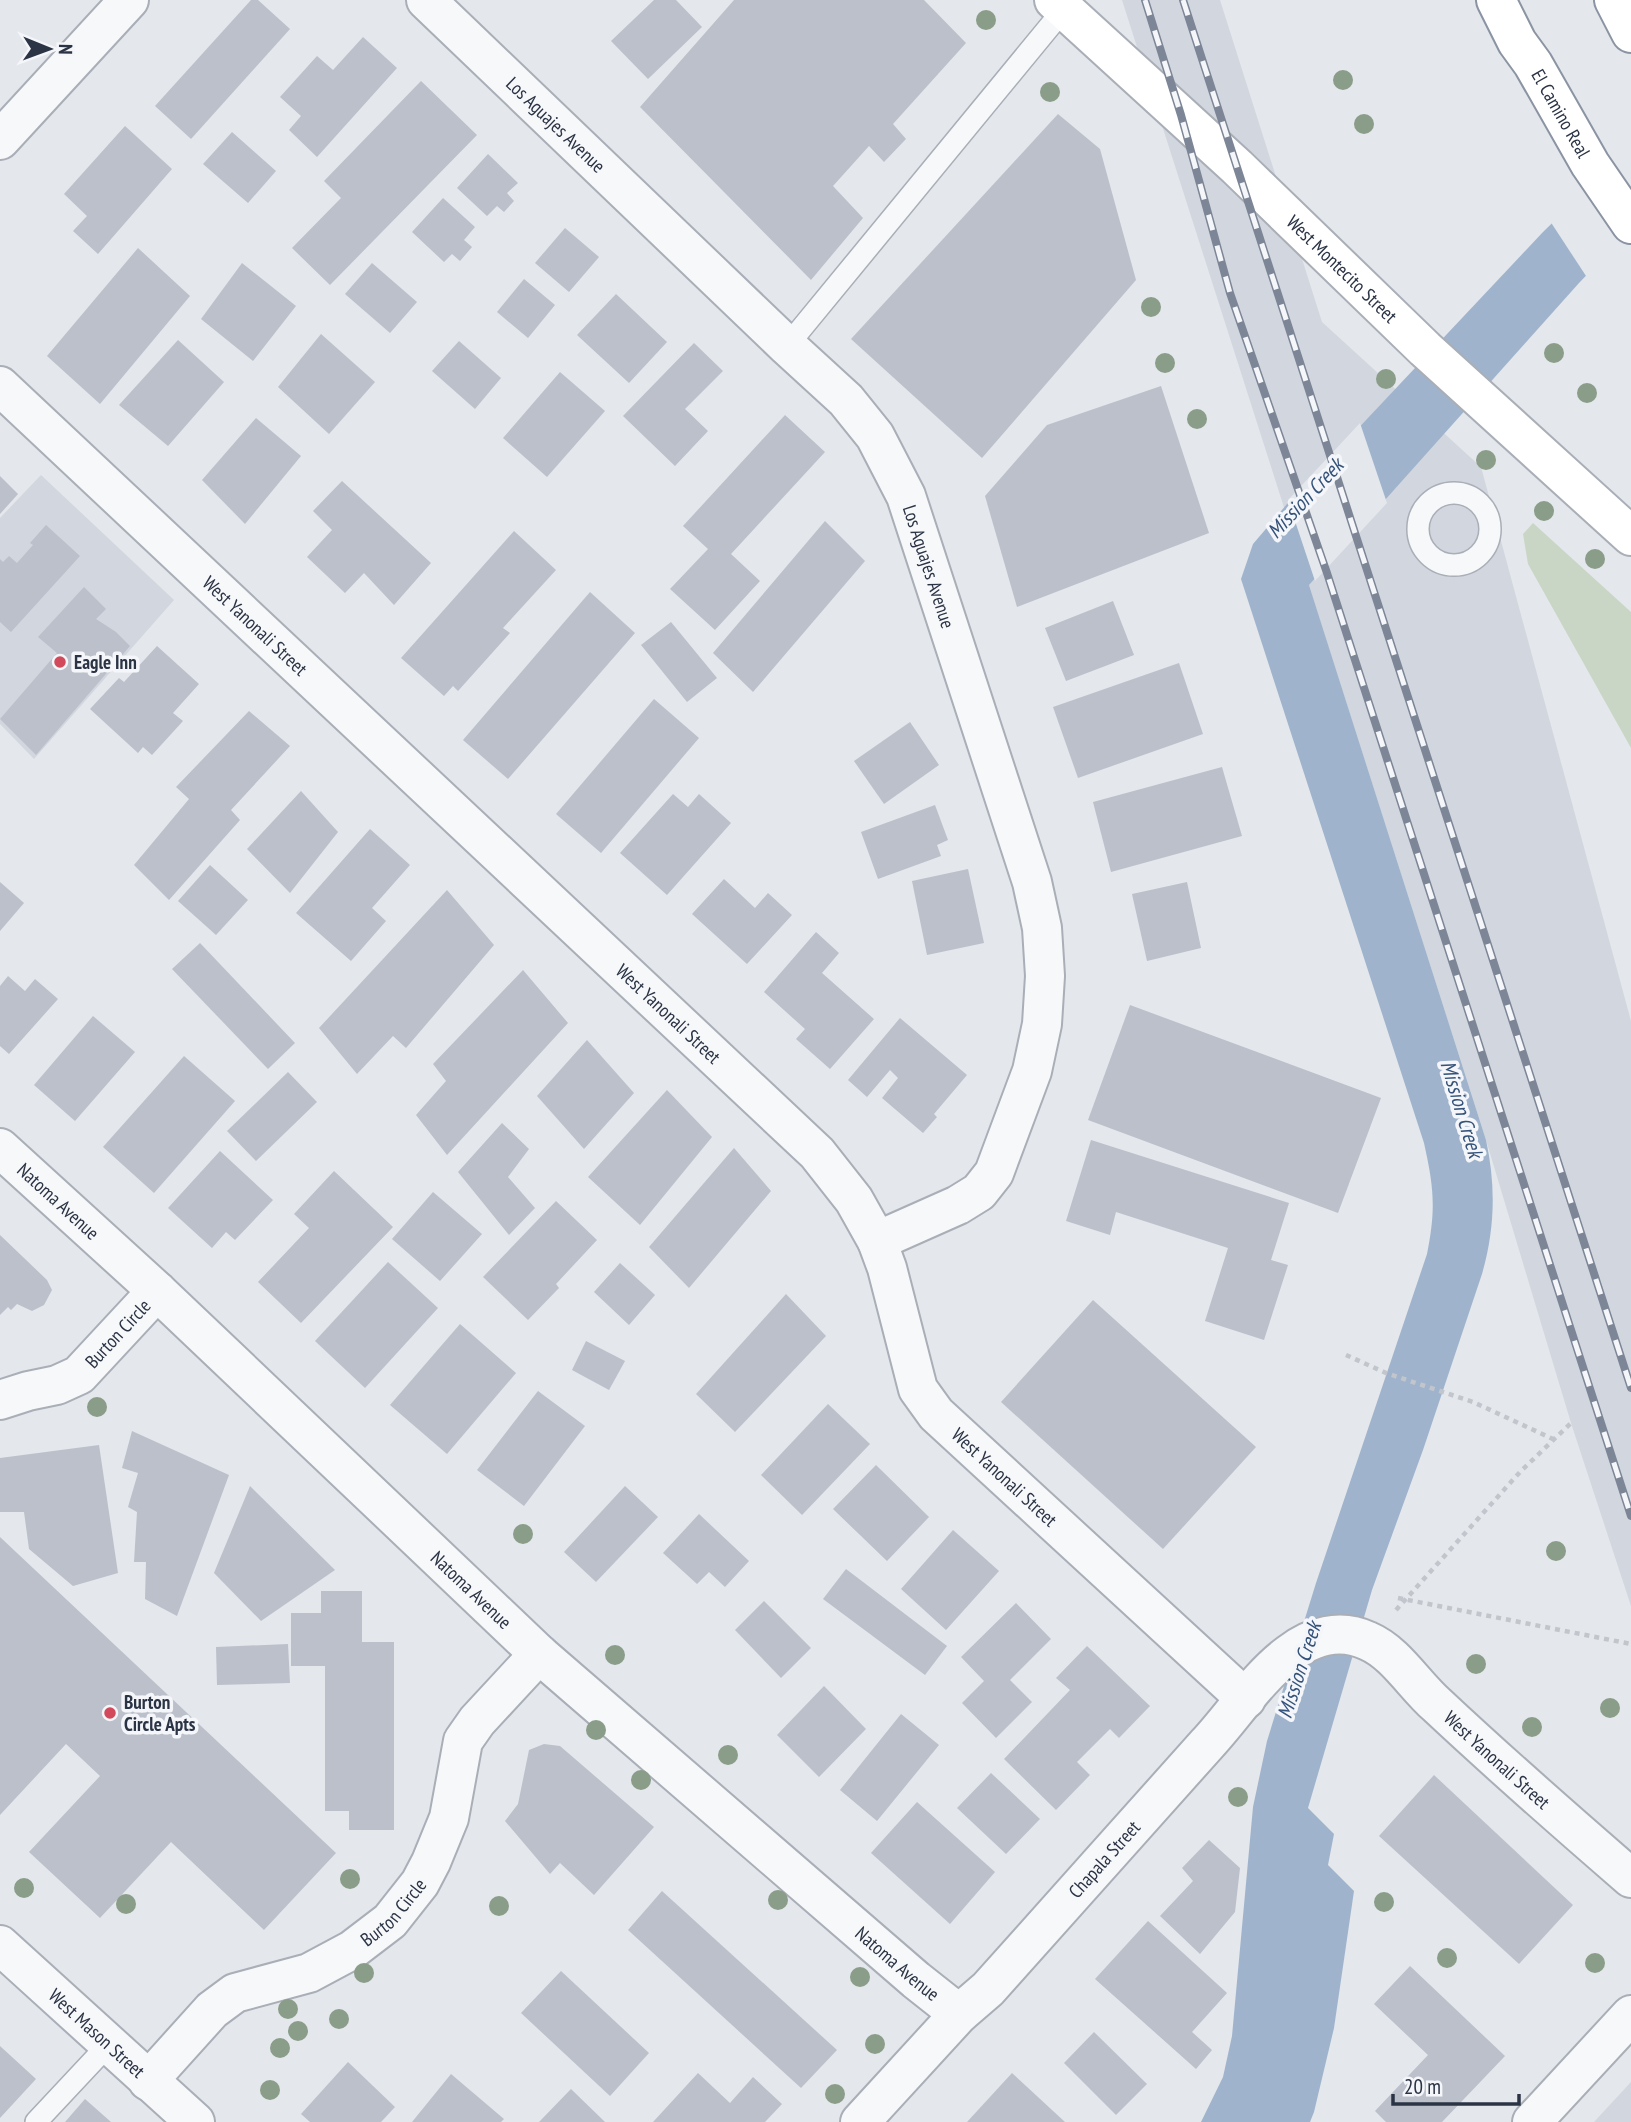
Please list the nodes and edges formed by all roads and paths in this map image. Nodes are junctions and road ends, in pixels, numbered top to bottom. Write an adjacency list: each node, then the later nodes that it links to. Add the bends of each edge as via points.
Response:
1 (129, 0): 9 (street)
2 (426, 0): 11 (street, Los Aguajes Avenue)
3 (1471, 0): 8 (main road)
4 (1496, 0): 8 (main road, El Camino Real)
5 (1614, 0): 7 (main road)
6 (1059, 4): 11 (lane); 13 (main road, West Montecito Street)
7 (1631, 33)
8 (1517, 42): 10 (main road, El Camino Real)
9 (0, 140)
10 (1631, 224)
11 (787, 345): 15 (street, Los Aguajes Avenue, via 846,400 874,436 906,496 1032,881 1042,928 1042,1024 1032,1071 994,1173 979,1192 958,1205)
12 (0, 386): 15 (street, West Yanonali Street, via 817,1153 854,1199)
13 (1631, 536)
14 (0, 1148): 16 (street, Natoma Avenue)
15 (877, 1241): 26 (street, West Yanonali Street, via 918,1389 936,1414)
16 (157, 1291): 18 (street, Burton Circle, via 79,1375); 25 (street, Natoma Avenue)
17 (1346, 1355): 20 (path, via 1472,1402)
18 (0, 1400)
19 (1571, 1423): 20 (path)
20 (1553, 1439): 22 (path)
21 (1398, 1598): 22 (path)
22 (1405, 1601): 23 (path); 24 (path)
23 (1365, 1640): 26 (street, Chapala Street, via 1334,1634 1300,1647 1274,1666); 27 (street, West Yanonali Street, via 1385,1651 1515,1778)
24 (1631, 1644)
25 (539, 1654): 29 (street, Natoma Avenue); 32 (street, Burton Circle, via 463,1741 449,1818 436,1851 420,1883 390,1921 352,1951 309,1973 235,1993 212,2010)
26 (1246, 1699): 29 (street, Chapala Street, via 997,1979)
27 (1631, 1878)
28 (0, 1944): 31 (street, West Mason Street)
29 (959, 2014): 35 (street, Chapala Street)
30 (1631, 2015): 36 (street)
31 (109, 2044): 32 (street, West Mason Street); 33 (lane)
32 (148, 2081): 34 (street, West Mason Street)
33 (36, 2122)
34 (195, 2122)
35 (860, 2122)
36 (1532, 2122)

